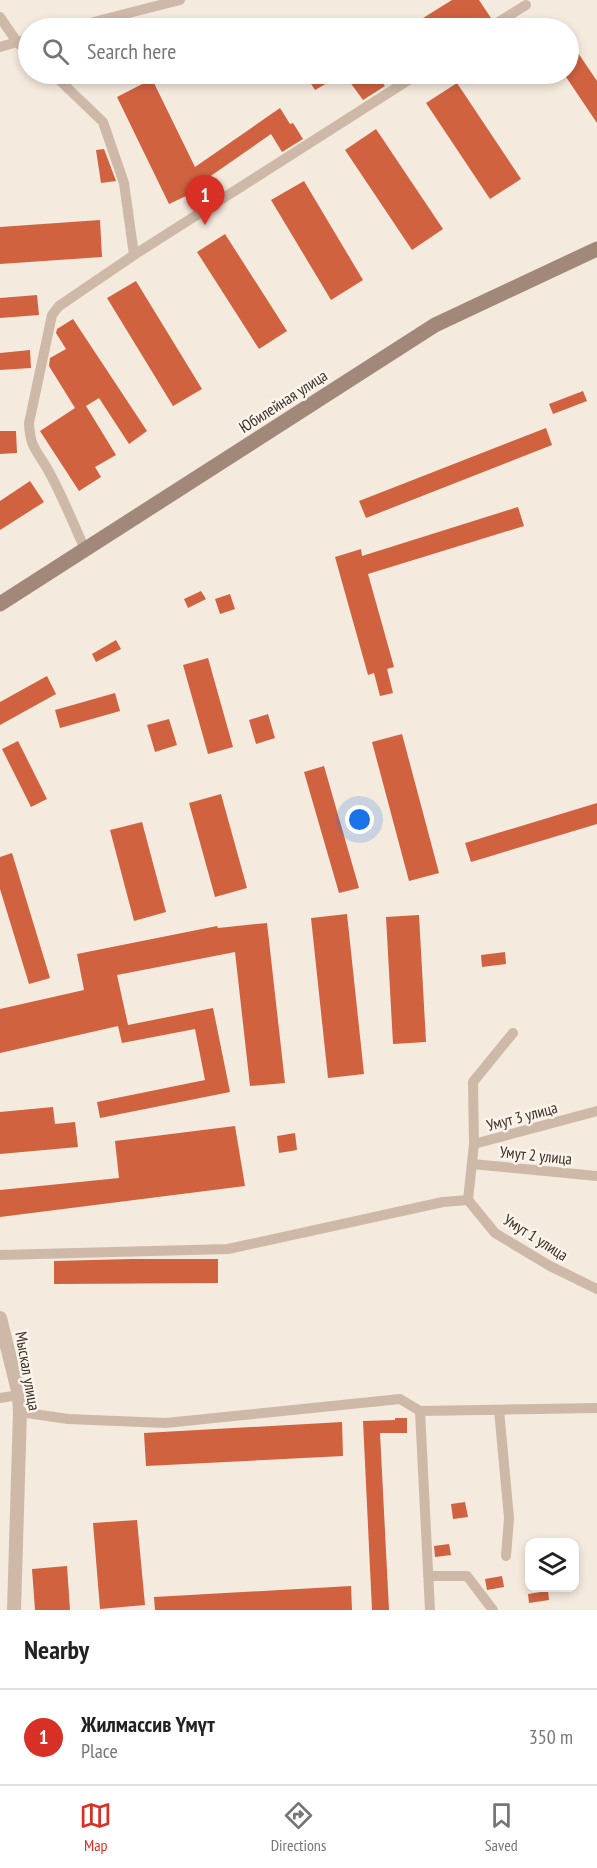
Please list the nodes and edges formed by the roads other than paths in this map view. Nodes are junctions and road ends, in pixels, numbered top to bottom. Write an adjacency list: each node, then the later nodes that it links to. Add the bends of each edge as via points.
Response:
1 (180, 0): 4 (street)
2 (526, 5): 5 (street)
3 (0, 17): 6 (street)
4 (109, 18)
5 (505, 18)
6 (17, 42): 7 (street)
7 (0, 47)
8 (63, 84): 11 (street, via 103,122 124,183)
9 (402, 84): 11 (street)
10 (597, 249): 12 (main road, Юбилейная улица, via 435,325)
11 (134, 255): 12 (street, via 59,306 52,315 29,423 33,447 48,469)
12 (85, 549): 13 (main road, Юбилейная улица)
13 (0, 604)
14 (513, 1033): 16 (street, via 473,1082)
15 (597, 1111): 16 (street, Умут 3 улица)
16 (474, 1144): 17 (street, Умут 3 улица)
17 (472, 1164): 18 (street, Умут 2 улица); 19 (street, Умут 3 улица)
18 (597, 1176)
19 (468, 1200): 20 (street, via 443,1202 228,1249); 21 (street, Умут 1 улица, via 495,1233)
20 (0, 1255)
21 (597, 1289)
22 (0, 1318): 23 (street, Мыскал улица)
23 (19, 1395): 24 (street); 28 (street, Мыскал улица)
24 (0, 1398)
25 (597, 1408): 26 (street)
26 (499, 1410): 27 (street); 29 (street, via 509,1518)
27 (420, 1411): 28 (street, via 400,1399 166,1423 68,1419); 30 (street)
28 (20, 1412): 31 (street, Мыскал улица)
29 (506, 1556)
30 (428, 1576): 32 (street); 33 (street, via 466,1576)
31 (14, 1610)
32 (430, 1610)
33 (493, 1610)

